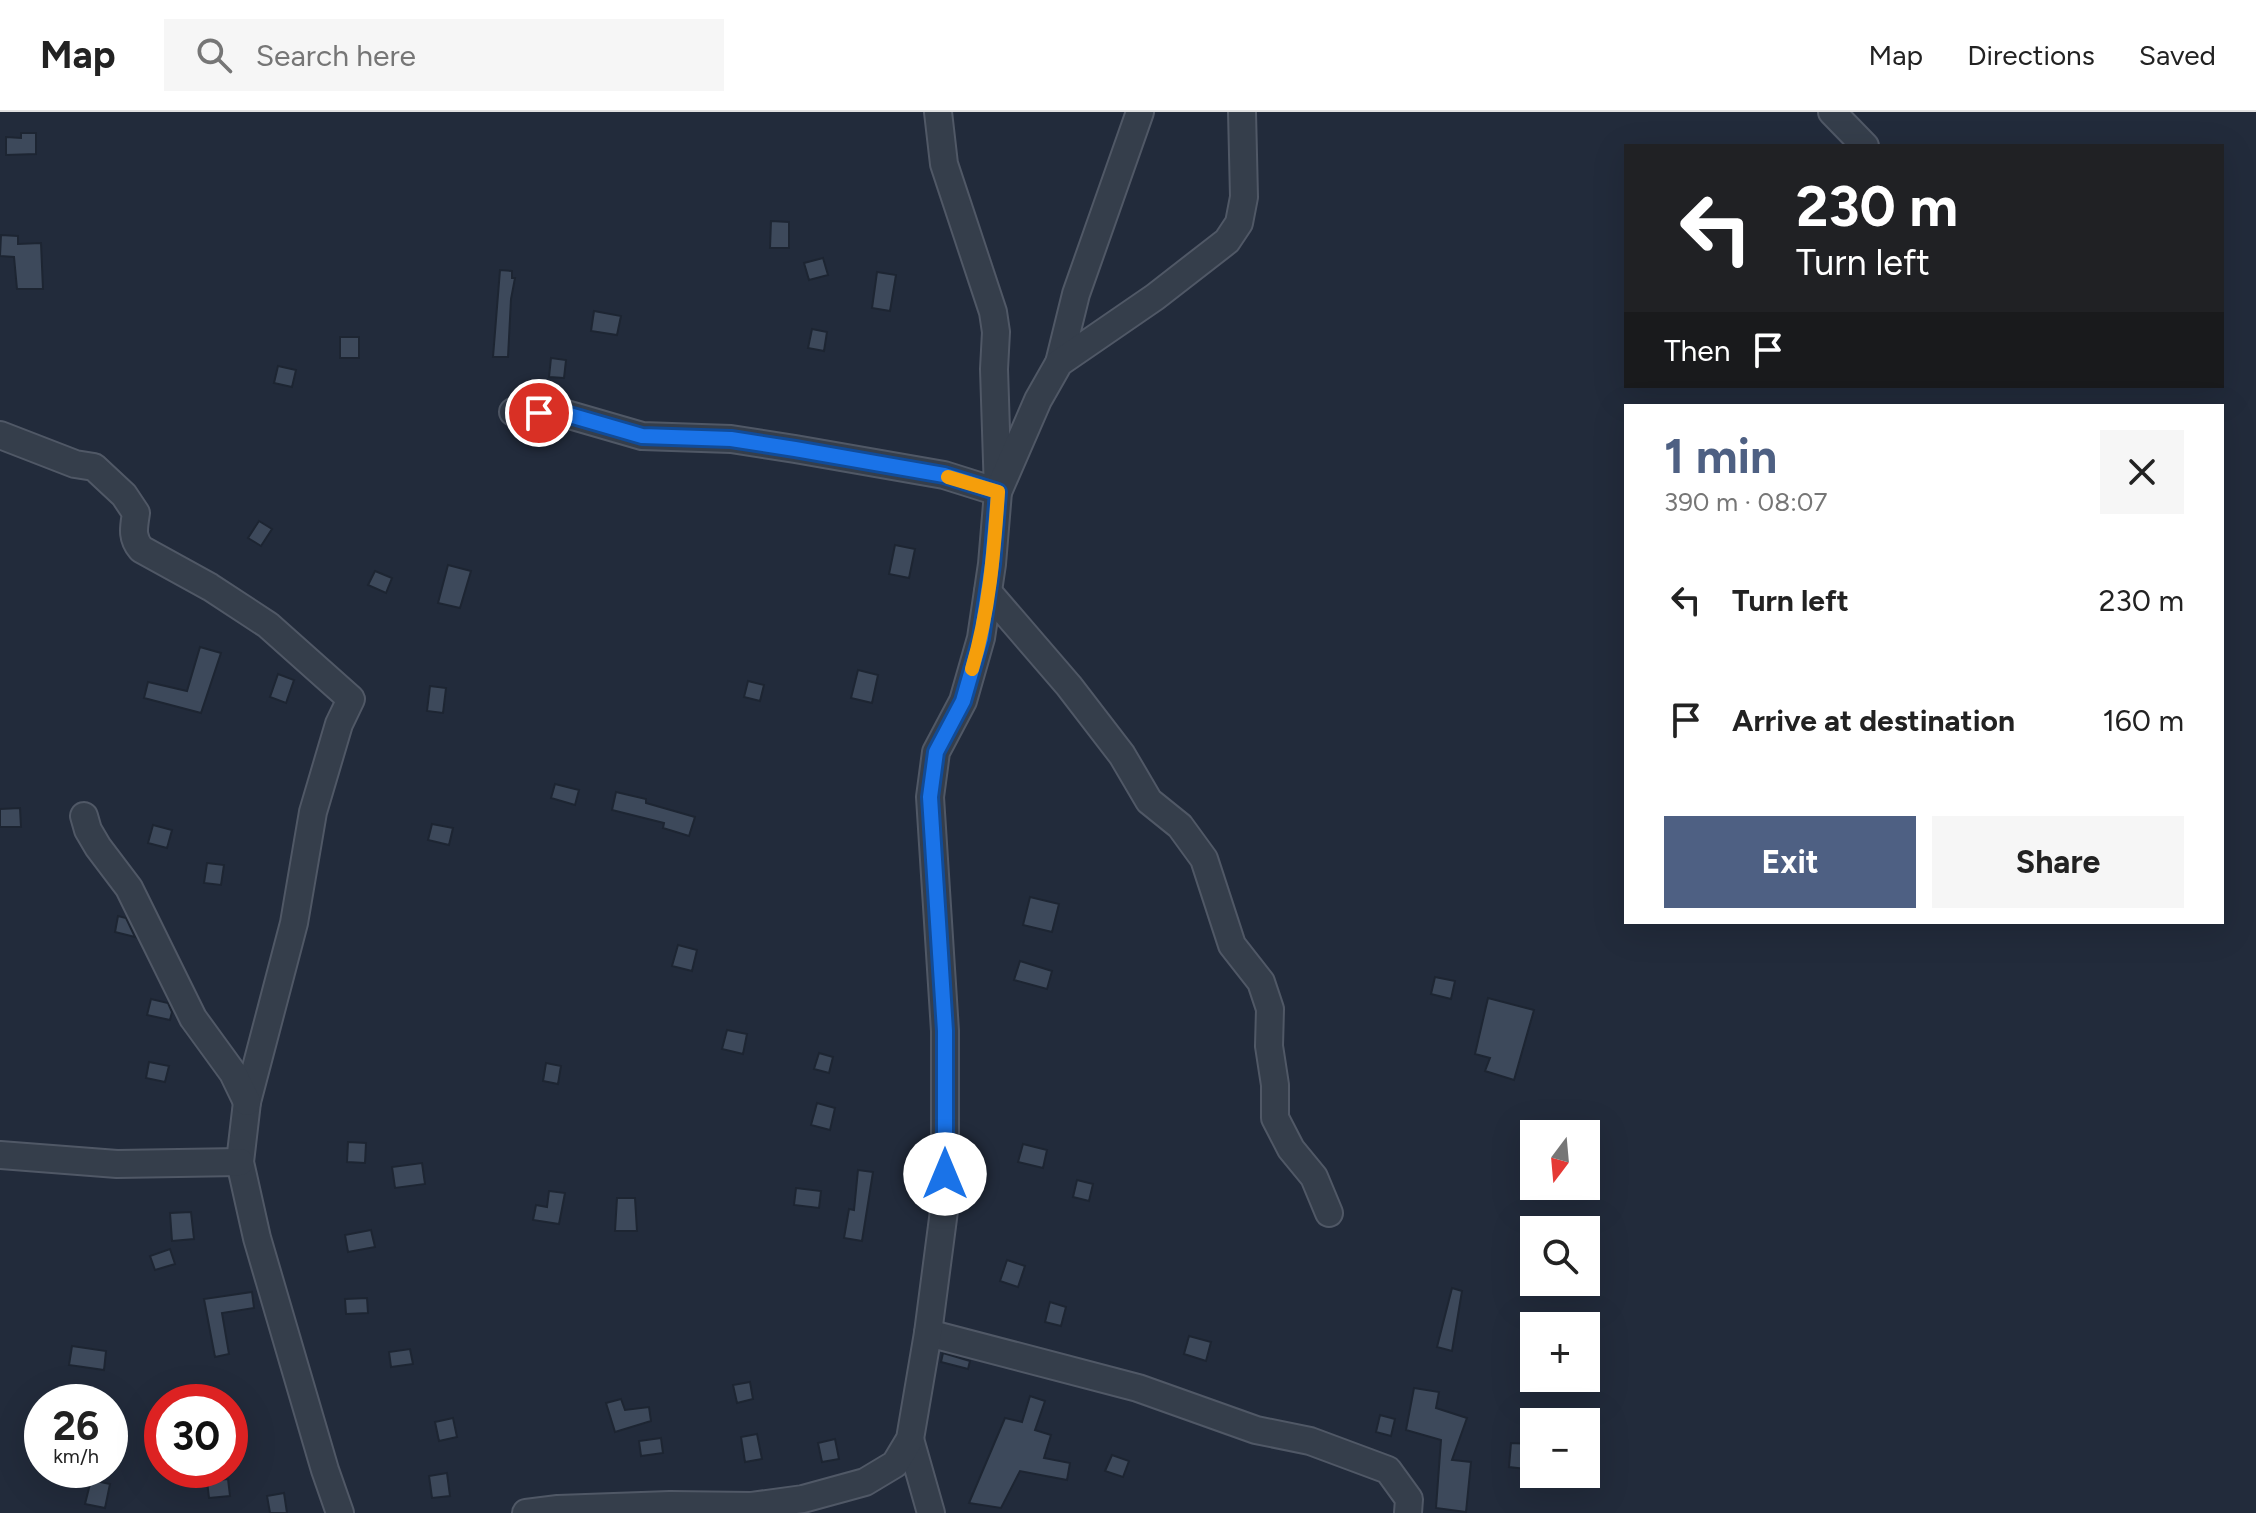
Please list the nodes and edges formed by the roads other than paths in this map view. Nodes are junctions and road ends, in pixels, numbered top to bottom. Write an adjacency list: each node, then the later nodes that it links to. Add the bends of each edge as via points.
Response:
1 (938, 112): 9 (street, via 944,164 993,312)
2 (1140, 112): 6 (street, via 1076,294)
3 (1242, 112): 6 (street, via 1244,197 1239,223 1227,241)
4 (1832, 112): 5 (street)
5 (1863, 144)
6 (1059, 363): 9 (street)
7 (513, 412): 9 (street, via 566,414 642,436 731,439 795,449 944,475)
8 (0, 435): 12 (street, via 105,475 136,513 133,531 141,549 268,625 351,699 313,812 294,923)
9 (998, 492): 10 (street)
10 (988, 592): 15 (street, via 1069,686 1122,755 1149,801 1180,826 1204,859 1232,945 1261,982 1270,1009 1275,1118 1314,1177); 16 (street, via 963,701 936,752 930,797 945,1031 945,1203)
11 (84, 816): 12 (street, via 98,847 129,888 193,1018)
12 (247, 1102): 14 (street)
13 (0, 1155): 14 (street, via 117,1164)
14 (240, 1162): 20 (street, via 257,1238)
15 (1329, 1213)
16 (928, 1333): 17 (street); 23 (street, via 1138,1388 1388,1470 1409,1499)
17 (910, 1439): 18 (street, via 895,1464 865,1482); 22 (street)
18 (751, 1510): 19 (street, via 670,1505)
19 (596, 1511): 21 (street)
20 (340, 1513)
21 (526, 1513)
22 (931, 1513)
23 (1408, 1513)

